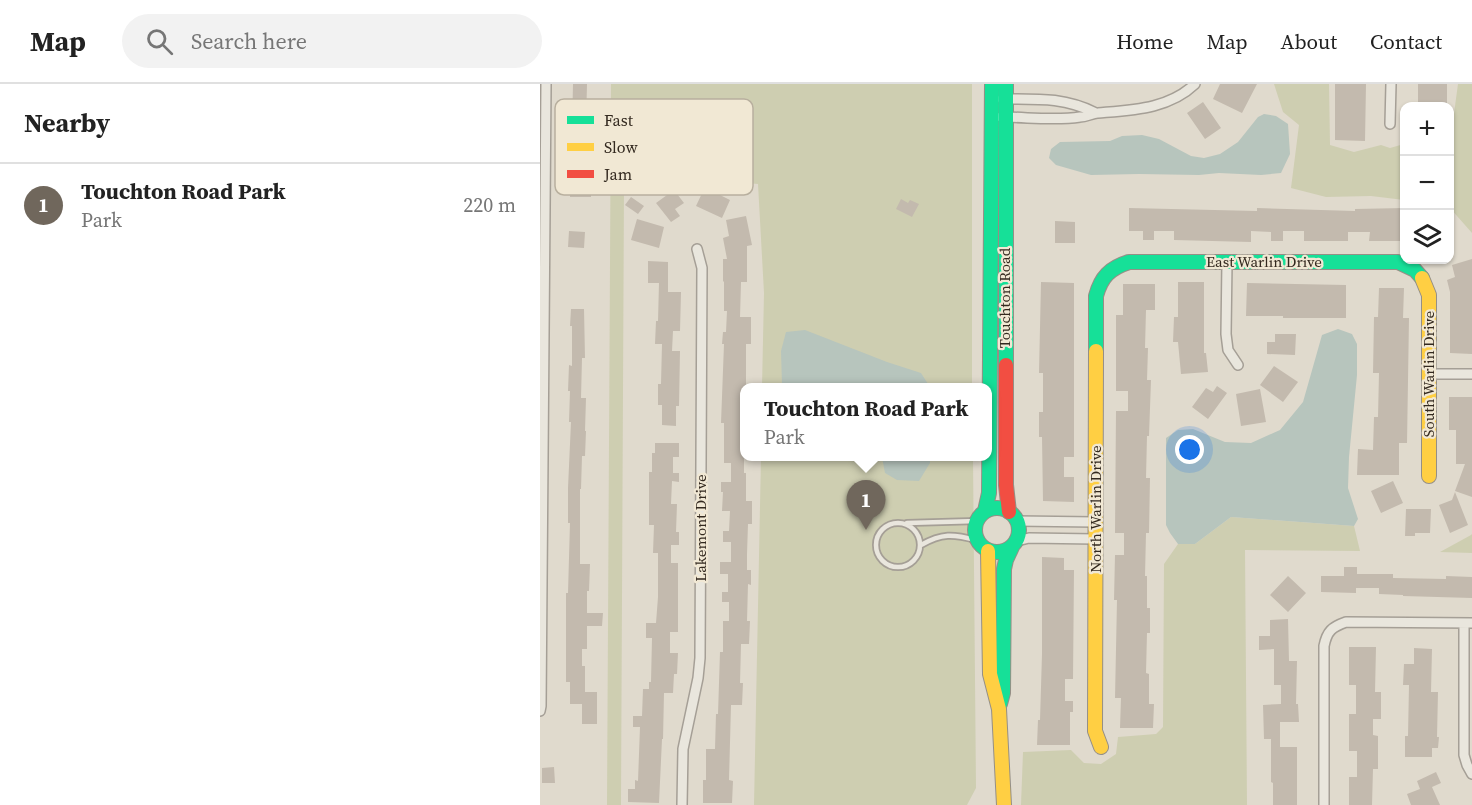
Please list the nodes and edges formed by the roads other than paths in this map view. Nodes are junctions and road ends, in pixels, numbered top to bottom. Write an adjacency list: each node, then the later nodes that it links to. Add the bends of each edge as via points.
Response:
1 (546, 84): 12 (street)
2 (992, 84): 6 (street, Touchton Road)
3 (1006, 84): 6 (street, Touchton Road)
4 (1195, 84): 8 (street, via 1174,99 1155,106)
5 (1391, 84): 11 (street)
6 (999, 99): 7 (street); 9 (street, Touchton Road)
7 (1059, 100): 8 (street); 10 (street)
8 (1096, 113): 10 (street)
9 (999, 117): 10 (street); 21 (street, Touchton Road); 26 (street, Touchton Road, via 1005,473)
10 (1059, 118)
11 (1390, 124)
12 (542, 166): 17 (street)
13 (697, 249): 42 (street, Lakemont Drive, via 702,268 700,658 683,749)
14 (1227, 262): 15 (street, East Warlin Drive, via 1129,261); 16 (street, East Warlin Drive, via 1398,262); 18 (street, via 1226,334 1228,350)
15 (1107, 272): 28 (street, North Warlin Drive, via 1096,296)
16 (1421, 274): 19 (street, South Warlin Drive, via 1429,295)
17 (542, 330): 23 (street)
18 (1238, 364)
19 (1429, 374): 20 (street); 24 (street, South Warlin Drive)
20 (1472, 374)
21 (992, 383)
22 (990, 461): 25 (street, Touchton Road, via 989,493)
23 (542, 468): 36 (street)
24 (1429, 476)
25 (981, 516): 26 (street, via 993,508 1002,508); 29 (lane); 32 (street, Touchton Road, via 974,532)
26 (1013, 516): 27 (street); 33 (street, Touchton Road, via 1019,531)
27 (1056, 521): 28 (street); 30 (street)
28 (1095, 522): 31 (street, North Warlin Drive)
29 (905, 523): 34 (lane, via 917,532); 34 (lane, via 890,524 879,533 879,555 890,565 904,566 916,559)
30 (1055, 538): 31 (street); 33 (street, via 1029,538)
31 (1095, 539): 40 (street, North Warlin Drive, via 1095,731)
32 (976, 540): 34 (lane, via 945,536); 35 (street)
33 (1014, 544): 35 (street, via 1001,553); 38 (street, Touchton Road, via 1004,569 1003,693)
34 (921, 545)
35 (988, 551): 38 (street, Touchton Road, via 990,674)
36 (541, 597): 39 (street)
37 (1468, 623): 41 (street, via 1464,755); 44 (street, via 1346,622 1330,630 1324,646)
38 (999, 709): 43 (street, Touchton Road)
39 (540, 711)
40 (1101, 747)
41 (1472, 774)
42 (682, 805)
43 (1004, 805)
44 (1324, 805)

